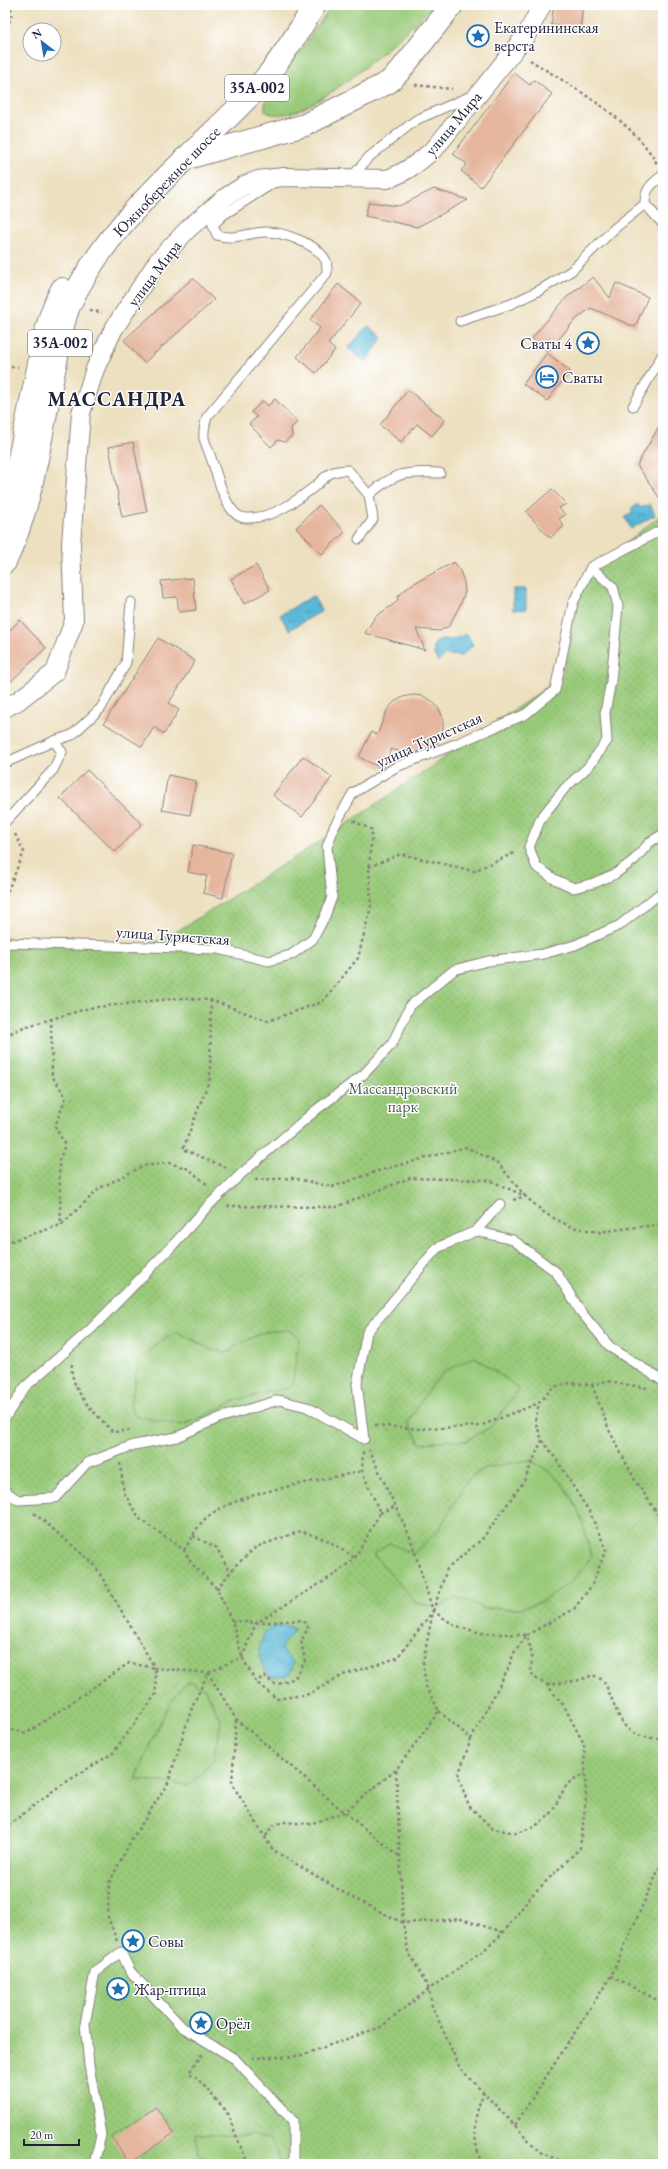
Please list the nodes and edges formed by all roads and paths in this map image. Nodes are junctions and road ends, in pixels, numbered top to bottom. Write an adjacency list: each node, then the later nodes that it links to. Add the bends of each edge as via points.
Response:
1 (11, 5): 6 (path, via 11,17)
2 (301, 5): 23 (main road, Южнобережное шоссе / 35А-002, via 259,68 106,222 76,263 55,302 46,331 20,459)
3 (315, 5): 10 (main road, Южнобережное шоссе / 35А-002, via 268,76 235,112)
4 (452, 5): 8 (main road)
5 (542, 5): 7 (street, улица Мира, via 527,34)
6 (5, 34)
7 (514, 50): 9 (street, улица Мира); 11 (path, via 607,112 640,139)
8 (389, 82): 9 (path); 10 (main road, via 305,125)
9 (480, 92): 13 (lane, via 416,120 369,157); 13 (street, улица Мира, via 436,147 420,162 387,179)
10 (184, 159): 16 (main road, Южнобережное шоссе / 35А-002, via 119,228 94,262)
11 (661, 171): 14 (lane, via 645,194)
12 (283, 177): 13 (street, улица Мира); 17 (street, улица Мира, via 245,185 226,197 189,228 158,261); 22 (lane, via 223,215 213,225 217,235 225,238 266,232 299,239 319,252 326,262 327,273 207,417 204,426 207,448 227,503 236,515 246,518 282,510 335,470 348,470)
13 (349, 179)
14 (645, 204): 15 (lane); 18 (lane, via 571,271 511,304)
15 (663, 224)
16 (70, 305): 17 (path); 26 (main road, Южнобережное шоссе / 35А-002, via 59,347 37,463)
17 (121, 318): 29 (street, улица Мира, via 95,368 81,413 71,544 74,621 55,672)
18 (460, 321)
19 (663, 354): 20 (lane)
20 (633, 406)
21 (440, 473): 22 (lane, via 410,472 387,479)
22 (369, 495): 25 (lane, via 373,519)
23 (5, 518)
24 (663, 529): 27 (lane)
25 (360, 539)
26 (5, 562)
27 (591, 567): 34 (lane, улица Туристская, via 573,603 555,690 526,714 396,766 353,793); 38 (lane, via 614,587 618,606 605,713 607,741 588,767 565,788 541,818)
28 (131, 602): 30 (lane, via 126,663 101,708 72,735)
29 (5, 708)
30 (54, 741): 32 (lane); 35 (lane, via 62,752 53,770)
31 (663, 753): 33 (path, via 660,776)
32 (5, 763)
33 (663, 802)
34 (342, 815): 36 (path); 42 (lane, улица Туристская, via 327,847 332,897 325,916 313,939 290,955 269,961 218,949)
35 (6, 821): 41 (path, via 24,852)
36 (372, 830)
37 (663, 834): 38 (lane, via 650,842 634,860 615,874 574,888 554,879 536,866)
38 (529, 847): 39 (path, via 474,871 401,854)
39 (369, 867)
40 (663, 891): 45 (lane, via 620,925 575,945 542,954 488,961 454,970 410,1006 392,1044 364,1074 316,1110)
41 (5, 897)
42 (5, 943)
43 (211, 1000): 45 (path, via 210,1078 183,1149)
44 (5, 1036): 50 (path, via 51,1018 52,1076 66,1097 55,1126 65,1145 59,1161)
45 (241, 1174): 46 (path, via 256,1180 293,1178 332,1187 466,1146 498,1164); 48 (lane)
46 (525, 1196): 47 (path); 48 (path, via 489,1180 410,1178 336,1207); 49 (path, via 546,1214 571,1227 598,1232)
47 (500, 1204): 51 (lane)
48 (208, 1206): 50 (path, via 209,1187 188,1170 169,1163 143,1166 100,1188); 58 (lane, via 92,1328 25,1387)
49 (663, 1224)
50 (61, 1226): 52 (path)
51 (476, 1231): 54 (lane, via 513,1240 556,1272 581,1312 610,1347); 59 (lane, via 437,1248 367,1332 357,1384)
52 (5, 1243)
53 (72, 1361): 60 (path, via 71,1368 76,1388 113,1432)
54 (663, 1381)
55 (592, 1385): 56 (path, via 607,1381); 57 (path, via 570,1383 553,1387); 69 (path, via 609,1430 635,1480)
56 (651, 1389)
57 (539, 1403): 59 (path, via 480,1426 419,1429); 62 (path, via 535,1421)
58 (5, 1418)
59 (362, 1424): 61 (lane)
60 (140, 1429)
61 (364, 1439): 63 (lane, via 307,1407 279,1400 219,1418 177,1437 134,1445); 64 (path); 67 (path)
62 (542, 1440): 75 (path, via 524,1481 482,1539 447,1569); 78 (path, via 590,1513 606,1549 592,1585 574,1609)
63 (118, 1451): 66 (lane, via 87,1463 55,1498); 71 (path, via 124,1492 140,1519)
64 (362, 1471): 68 (path); 70 (path, via 272,1490 226,1505 203,1521)
65 (5, 1491): 66 (lane)
66 (18, 1500): 80 (path, via 94,1564)
67 (396, 1506): 68 (path); 75 (path, via 410,1537)
68 (380, 1513): 72 (path)
69 (663, 1522)
70 (193, 1536): 71 (path); 73 (path, via 216,1548)
71 (184, 1550): 74 (path, via 191,1563)
72 (355, 1558): 73 (path, via 326,1540 301,1531 256,1547); 77 (path, via 337,1573)
73 (230, 1573): 74 (path)
74 (217, 1589): 76 (path)
75 (433, 1612): 78 (path, via 454,1625 480,1633); 82 (path, via 398,1658 343,1675 309,1694 277,1699); 84 (path, via 423,1662 426,1686)
76 (232, 1621): 77 (path); 79 (path)
77 (256, 1623): 79 (path); 82 (path, via 303,1620 308,1628 301,1641 305,1660 295,1678 276,1685 264,1676)
78 (527, 1635): 83 (path, via 532,1655 532,1673); 88 (path, via 514,1653 507,1672)
79 (242, 1657): 81 (path); 82 (path)
80 (155, 1668): 81 (path); 86 (path, via 129,1663 27,1733); 92 (path, via 156,1694 113,1753 58,1786)
81 (208, 1673): 85 (path); 98 (path, via 192,1707 168,1783 132,1839 109,1883 108,1917)
82 (256, 1682)
83 (547, 1685): 87 (path, via 580,1680 593,1675 603,1680 623,1724 634,1735); 90 (path, via 564,1706 584,1744)
84 (439, 1712): 88 (path); 89 (path)
85 (236, 1720): 91 (path); 93 (path, via 232,1784)
86 (5, 1729)
87 (663, 1738)
88 (471, 1739): 90 (path, via 458,1776 469,1806 494,1829 516,1833 534,1828 550,1815 567,1784)
89 (396, 1770): 91 (path); 94 (path)
90 (585, 1774): 97 (path, via 586,1798 580,1848 531,1896)
91 (344, 1812): 93 (path, via 310,1824 283,1822 272,1826); 94 (path)
92 (5, 1828)
93 (266, 1836): 96 (path, via 274,1850 302,1868 351,1897)
94 (398, 1856): 96 (path)
95 (663, 1860): 99 (path)
96 (403, 1923): 97 (path, via 461,1919); 100 (path, via 408,1951)
97 (504, 1932): 100 (path, via 484,1951)
98 (121, 1952): 102 (lane, via 130,1971 182,2027); 106 (lane, via 95,1972 85,2024 101,2135)
99 (611, 1976): 101 (path); 105 (path)
100 (429, 1989): 103 (path, via 381,2027 299,2056); 104 (path, via 432,2006 460,2068)
101 (663, 2003)
102 (209, 2043): 103 (lane); 107 (path, via 190,2073 214,2095 226,2111)
103 (235, 2058): 108 (lane, via 293,2120)
104 (484, 2092): 105 (path); 109 (path, via 474,2126 476,2149)
105 (516, 2125): 110 (path, via 540,2152)
106 (94, 2164)
107 (248, 2164)
108 (293, 2164)
109 (482, 2164)
110 (568, 2164)

